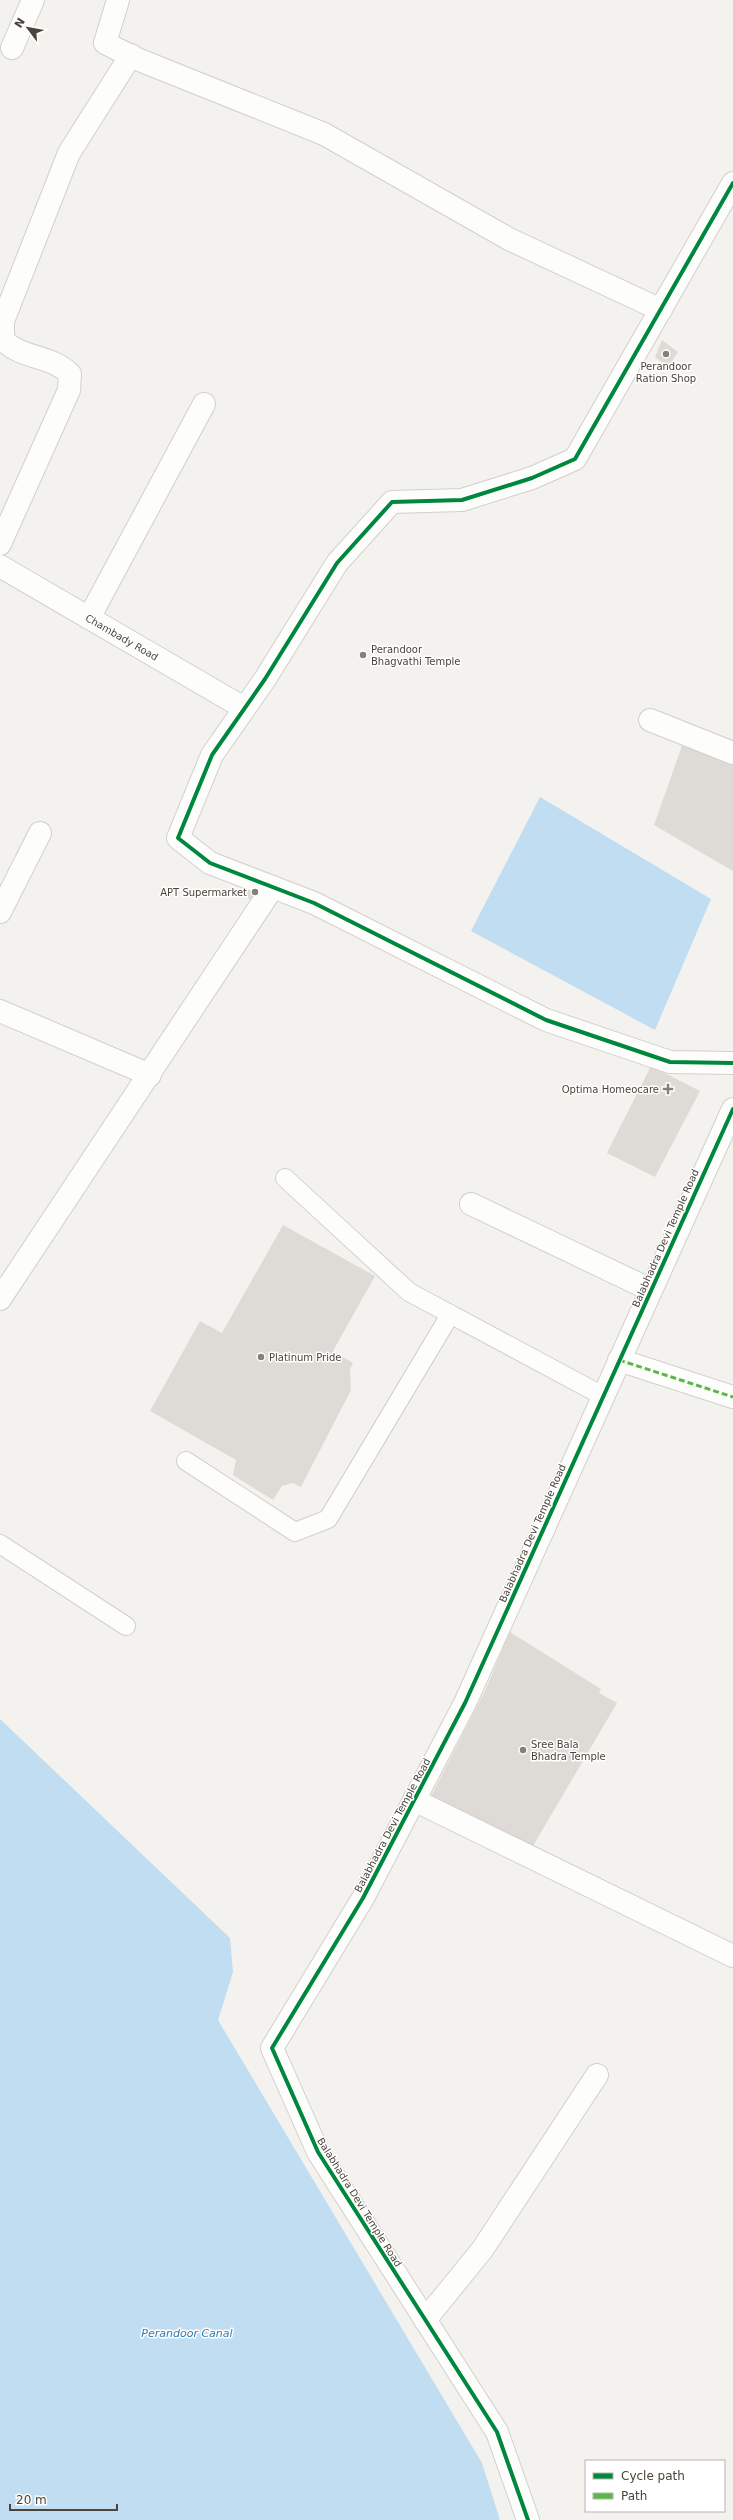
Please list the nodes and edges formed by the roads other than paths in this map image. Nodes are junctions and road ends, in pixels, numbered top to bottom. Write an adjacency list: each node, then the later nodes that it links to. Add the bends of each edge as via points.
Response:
1 (33, 0): 3 (street)
2 (118, 0): 4 (street, via 105,43)
3 (12, 48)
4 (131, 55): 6 (street, via 324,134 509,239); 8 (street, via 69,153 3,321 3,340 13,350 61,364 70,374 69,390)
5 (733, 183): 6 (street)
6 (661, 310): 11 (street, via 575,459 532,478 462,500 392,502 337,563)
7 (204, 404): 10 (street)
8 (0, 544)
9 (0, 566): 10 (street, Chambady Road)
10 (89, 618): 11 (street, Chambady Road)
11 (244, 708): 15 (street, via 212,755 178,838 210,863)
12 (650, 720): 13 (street)
13 (733, 753)
14 (40, 833): 16 (street)
15 (274, 887): 18 (street, via 314,903 546,1020 670,1062); 19 (street)
16 (0, 912)
17 (0, 1011): 19 (street)
18 (733, 1063)
19 (150, 1075): 24 (street)
20 (733, 1109): 23 (street, Balabhadra Devi Temple Road)
21 (285, 1178): 25 (lane, via 409,1292)
22 (471, 1204): 23 (street)
23 (651, 1290): 26 (street, Balabhadra Devi Temple Road)
24 (0, 1299)
25 (450, 1315): 27 (lane); 29 (lane, via 328,1519 296,1532)
26 (619, 1360): 27 (street, Balabhadra Devi Temple Road); 28 (street)
27 (603, 1396): 32 (street, Balabhadra Devi Temple Road, via 465,1703)
28 (733, 1397)
29 (186, 1461)
30 (0, 1544): 31 (lane)
31 (126, 1626)
32 (414, 1800): 33 (street); 35 (street, Balabhadra Devi Temple Road, via 363,1898 272,2048 318,2152)
33 (733, 1956)
34 (597, 2075): 35 (street, via 482,2250)
35 (425, 2320): 36 (street, Balabhadra Devi Temple Road, via 497,2432)
36 (528, 2520)

